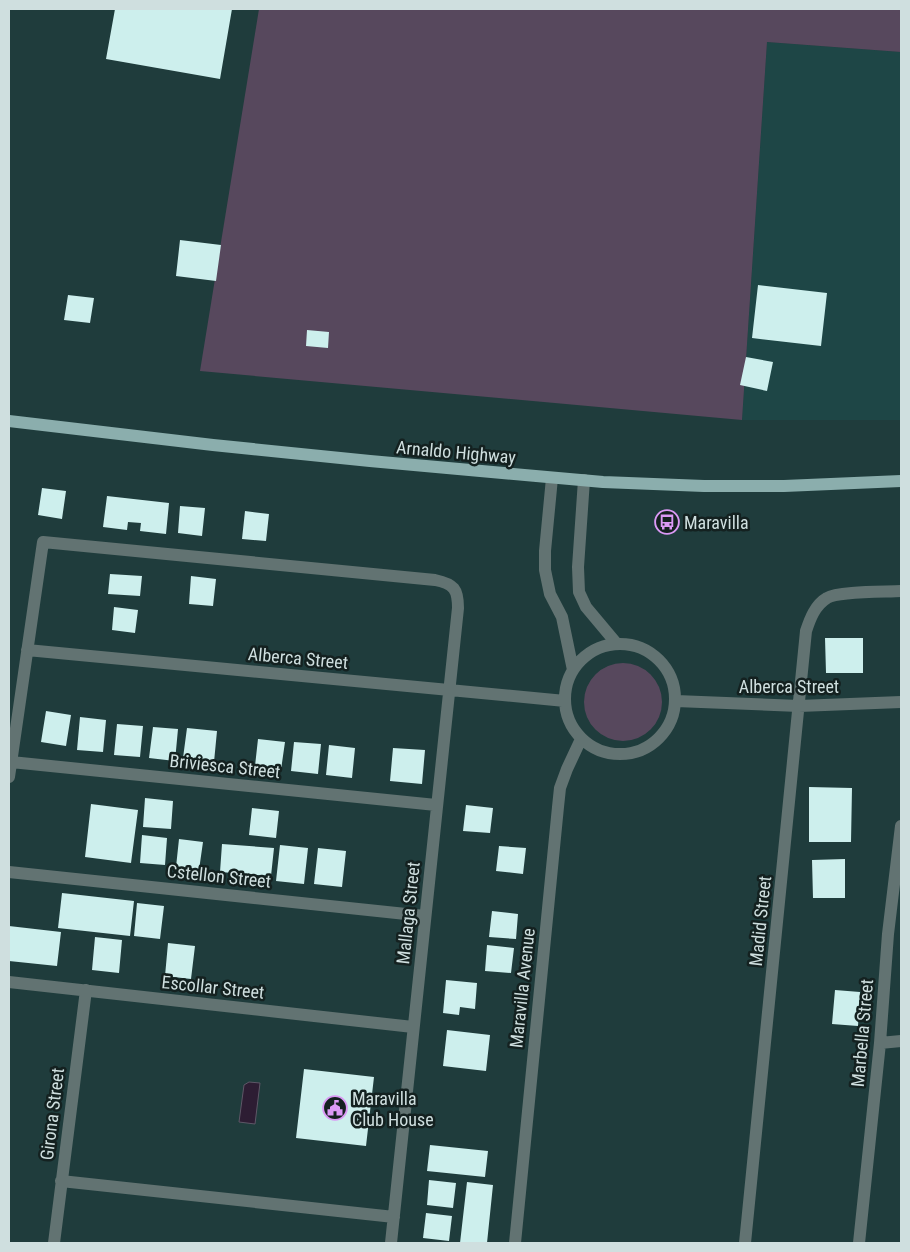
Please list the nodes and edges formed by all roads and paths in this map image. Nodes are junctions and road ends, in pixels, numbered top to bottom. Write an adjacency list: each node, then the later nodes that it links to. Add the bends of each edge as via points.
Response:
1 (9, 421): 2 (main road, Arnaldo Highway, via 223,446)
2 (552, 478): 3 (main road, Arnaldo Highway); 8 (street, via 544,570 550,594 562,617)
3 (584, 480): 4 (main road, Arnaldo Highway, via 704,486); 6 (street, via 579,592 586,607)
4 (901, 481)
5 (901, 591): 13 (street, Madid Street, via 837,595 819,605 806,631)
6 (617, 644): 8 (street, via 600,648); 11 (street, via 636,645 652,653 665,666 674,683)
7 (27, 650): 9 (street, Alberca Street); 9 (street, Mallaga Street, via 43,542 445,582 454,587 458,597); 15 (street)
8 (573, 670): 10 (street)
9 (448, 690): 10 (street, Alberca Street); 17 (street, Mallaga Street)
10 (565, 701): 14 (street, via 572,728)
11 (676, 701): 13 (street, Alberca Street); 14 (street, via 672,719 663,735 649,747 632,754 614,755 596,750)
12 (901, 702): 13 (street, Alberca Street)
13 (799, 706): 33 (street, Madid Street)
14 (581, 739): 32 (street, Maravilla Avenue, via 560,788)
15 (11, 762): 16 (street); 17 (street, Briviesca Street)
16 (9, 778)
17 (436, 805): 20 (street, Mallaga Street)
18 (901, 826): 22 (street, Marbella Street)
19 (9, 872): 20 (street, Cstellon Street)
20 (425, 916): 25 (street, Mallaga Street)
21 (901, 933): 22 (street)
22 (888, 934): 27 (street, Marbella Street)
23 (9, 982): 24 (street, Escollar Street)
24 (86, 990): 25 (street, Escollar Street); 28 (street, Girona Street)
25 (413, 1027): 29 (street, Mallaga Street)
26 (901, 1041): 27 (street)
27 (880, 1043): 34 (street, Marbella Street)
28 (61, 1181): 29 (street); 30 (street, Girona Street)
29 (394, 1217): 31 (street, Mallaga Street)
30 (54, 1243)
31 (392, 1243)
32 (515, 1243)
33 (745, 1243)
34 (859, 1243)

